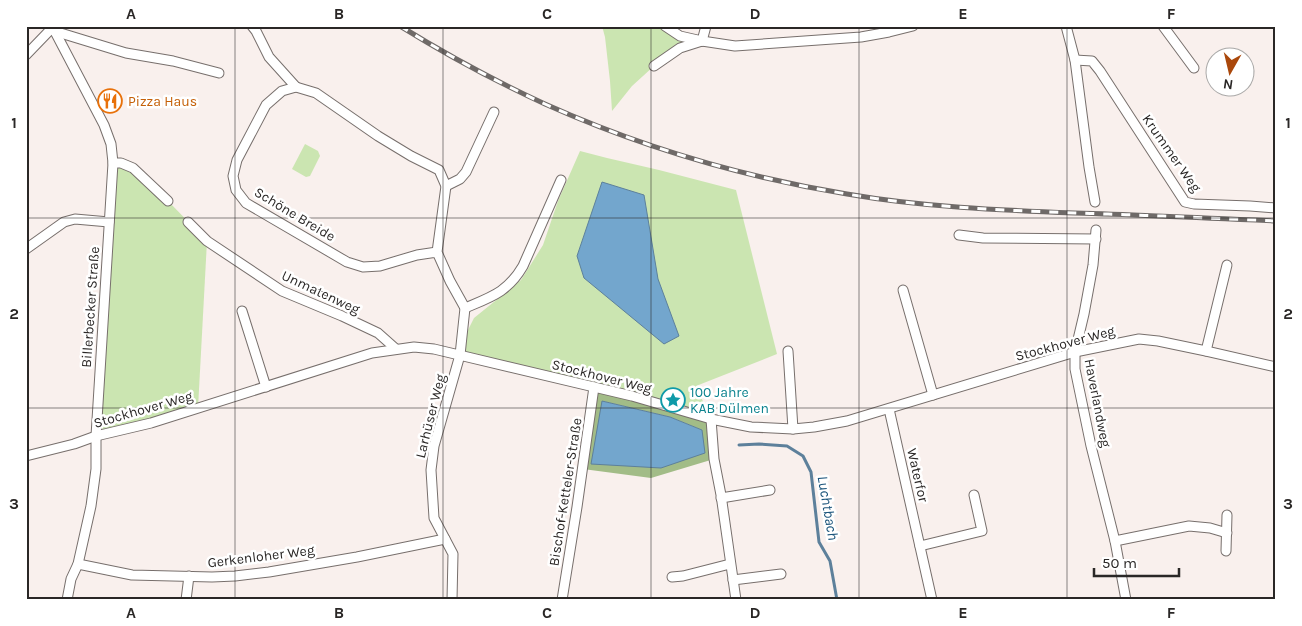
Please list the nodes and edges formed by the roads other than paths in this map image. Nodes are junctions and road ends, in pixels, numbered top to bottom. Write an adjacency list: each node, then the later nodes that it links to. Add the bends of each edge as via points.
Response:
1 (252, 26): 15 (street, via 269,58)
2 (665, 26): 9 (street, via 680,36)
3 (706, 26): 9 (street)
4 (913, 26): 8 (street)
5 (1066, 26): 11 (street)
6 (1163, 26): 13 (street)
7 (53, 28): 10 (street); 14 (street, via 126,54 173,61); 17 (street, Billerbecker Straße, via 104,124 112,144)
8 (889, 29): 9 (street, via 861,37 769,44 735,46)
9 (702, 41): 12 (street, via 680,48)
10 (26, 55)
11 (1075, 60): 21 (street); 22 (street, Krummer Weg, via 1092,61 1096,66 1185,202)
12 (654, 66)
13 (1194, 68)
14 (219, 74)
15 (296, 87): 19 (street, via 316,93 378,136 439,170); 27 (street, Schöne Breide, via 282,91 266,105 237,160 233,176 236,190 246,203 347,262 363,267)
16 (494, 112): 19 (street, via 466,172)
17 (113, 163): 20 (street, via 133,168); 23 (street, Billerbecker Straße)
18 (561, 180): 30 (street, via 516,278 504,289)
19 (446, 186): 27 (street)
20 (168, 201)
21 (1095, 202)
22 (1276, 208)
23 (110, 222): 26 (street, via 76,219 64,222); 44 (street, Billerbecker Straße)
24 (188, 222): 32 (street, Unmatenweg, via 207,240 282,291 378,333)
25 (959, 235): 35 (street, Haverlandweg, via 984,238 1096,235)
26 (26, 249)
27 (438, 252): 30 (street)
28 (1228, 265): 34 (street)
29 (903, 290): 40 (street)
30 (466, 308): 36 (street)
31 (242, 311): 38 (street)
32 (396, 349): 36 (street, Stockhover Weg, via 414,347); 38 (street, Stockhover Weg, via 372,353)
33 (788, 350): 43 (street)
34 (1206, 351): 35 (street, Stockhover Weg, via 1139,339); 37 (street, Stockhover Weg)
35 (1075, 352): 40 (street, Stockhover Weg); 52 (street, Haverlandweg, via 1091,446)
36 (460, 355): 39 (street, Stockhover Weg); 51 (street, Larhüser Weg, via 434,446 431,470 434,518)
37 (1276, 367)
38 (266, 387): 44 (street, Stockhover Weg, via 151,423)
39 (594, 388): 42 (street, Stockhover Weg); 64 (street, Bischof-Ketteler-Straße)
40 (932, 395): 41 (street, Stockhover Weg)
41 (889, 409): 43 (street, Stockhover Weg, via 847,421); 53 (street, Waterfor)
42 (711, 419): 43 (street, Stockhover Weg, via 752,427); 48 (street)
43 (793, 429)
44 (96, 436): 45 (street, Stockhover Weg); 55 (street, Billerbecker Straße, via 92,506)
45 (26, 456)
46 (770, 490): 48 (street)
47 (974, 495): 53 (street, via 982,531)
48 (721, 498): 56 (street)
49 (1227, 515): 50 (street)
50 (1227, 533): 52 (street, via 1189,526); 54 (street)
51 (445, 539): 58 (street, Gerkenloher Weg, via 270,572); 63 (street, Larhüser Weg, via 453,554)
52 (1115, 541): 67 (street, Haverlandweg)
53 (920, 546): 66 (street, Waterfor)
54 (1226, 550)
55 (78, 564): 58 (street, Gerkenloher Weg, via 132,576); 61 (street, Billerbecker Straße)
56 (730, 564): 59 (street); 60 (street)
57 (781, 574): 60 (street)
58 (189, 576): 62 (street)
59 (672, 577)
60 (733, 580): 65 (street)
61 (67, 600)
62 (186, 600)
63 (452, 600)
64 (562, 600)
65 (736, 600)
66 (932, 600)
67 (1126, 600)

